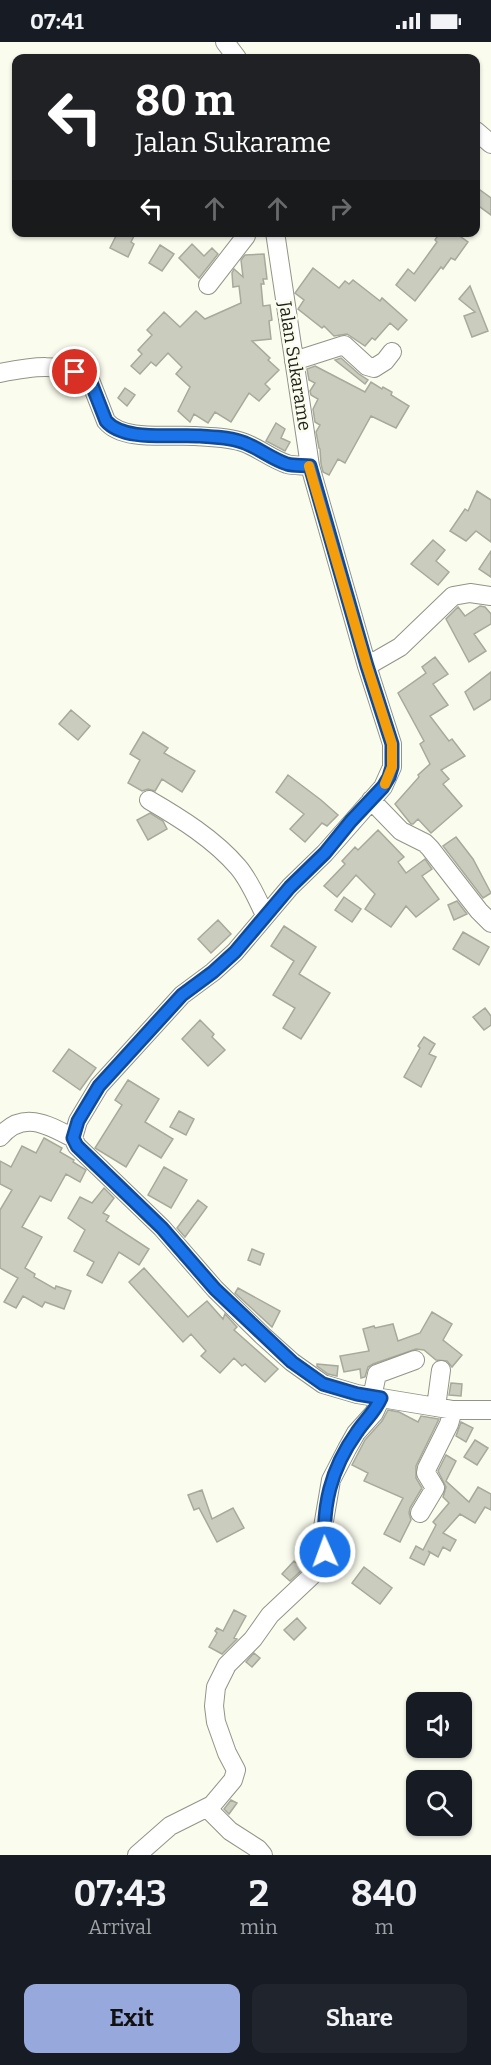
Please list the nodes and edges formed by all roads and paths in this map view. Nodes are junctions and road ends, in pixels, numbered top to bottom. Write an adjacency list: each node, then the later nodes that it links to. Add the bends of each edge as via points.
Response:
1 (241, 237): 3 (street)
2 (275, 237): 5 (street, Jalan Sukarame)
3 (208, 285)
4 (392, 352): 5 (street, via 374,368 344,345)
5 (294, 361): 7 (street, Jalan Sukarame)
6 (0, 373): 7 (street, via 42,366 75,372 90,380 106,421 121,431 230,439 289,465)
7 (310, 466): 9 (street, Jalan Sukarame)
8 (491, 596): 9 (street, via 470,592 453,597 400,647)
9 (367, 666): 11 (street, Jalan Sukarame, via 393,751 389,777)
10 (149, 800): 12 (street, via 175,815 233,861)
11 (371, 800): 12 (street, Jalan Sukarame); 13 (street, via 401,831 430,848)
12 (265, 915): 15 (street, Jalan Sukarame, via 235,952 182,995 99,1086 78,1121)
13 (491, 923)
14 (0, 1137): 15 (street, via 16,1122 26,1121)
15 (73, 1138): 18 (street, via 162,1228 215,1289 292,1362 323,1384)
16 (415, 1360): 18 (street, via 377,1374)
17 (441, 1370): 19 (street)
18 (377, 1398): 19 (street); 22 (street, via 374,1413 357,1433 331,1480 321,1567 270,1615 219,1679 214,1692 216,1722 235,1774)
19 (445, 1408): 20 (street); 21 (street, via 449,1425 426,1473 435,1488)
20 (491, 1410)
21 (420, 1513)
22 (207, 1808): 23 (street, via 170,1826); 24 (street)
23 (137, 1855)
24 (263, 1855)

